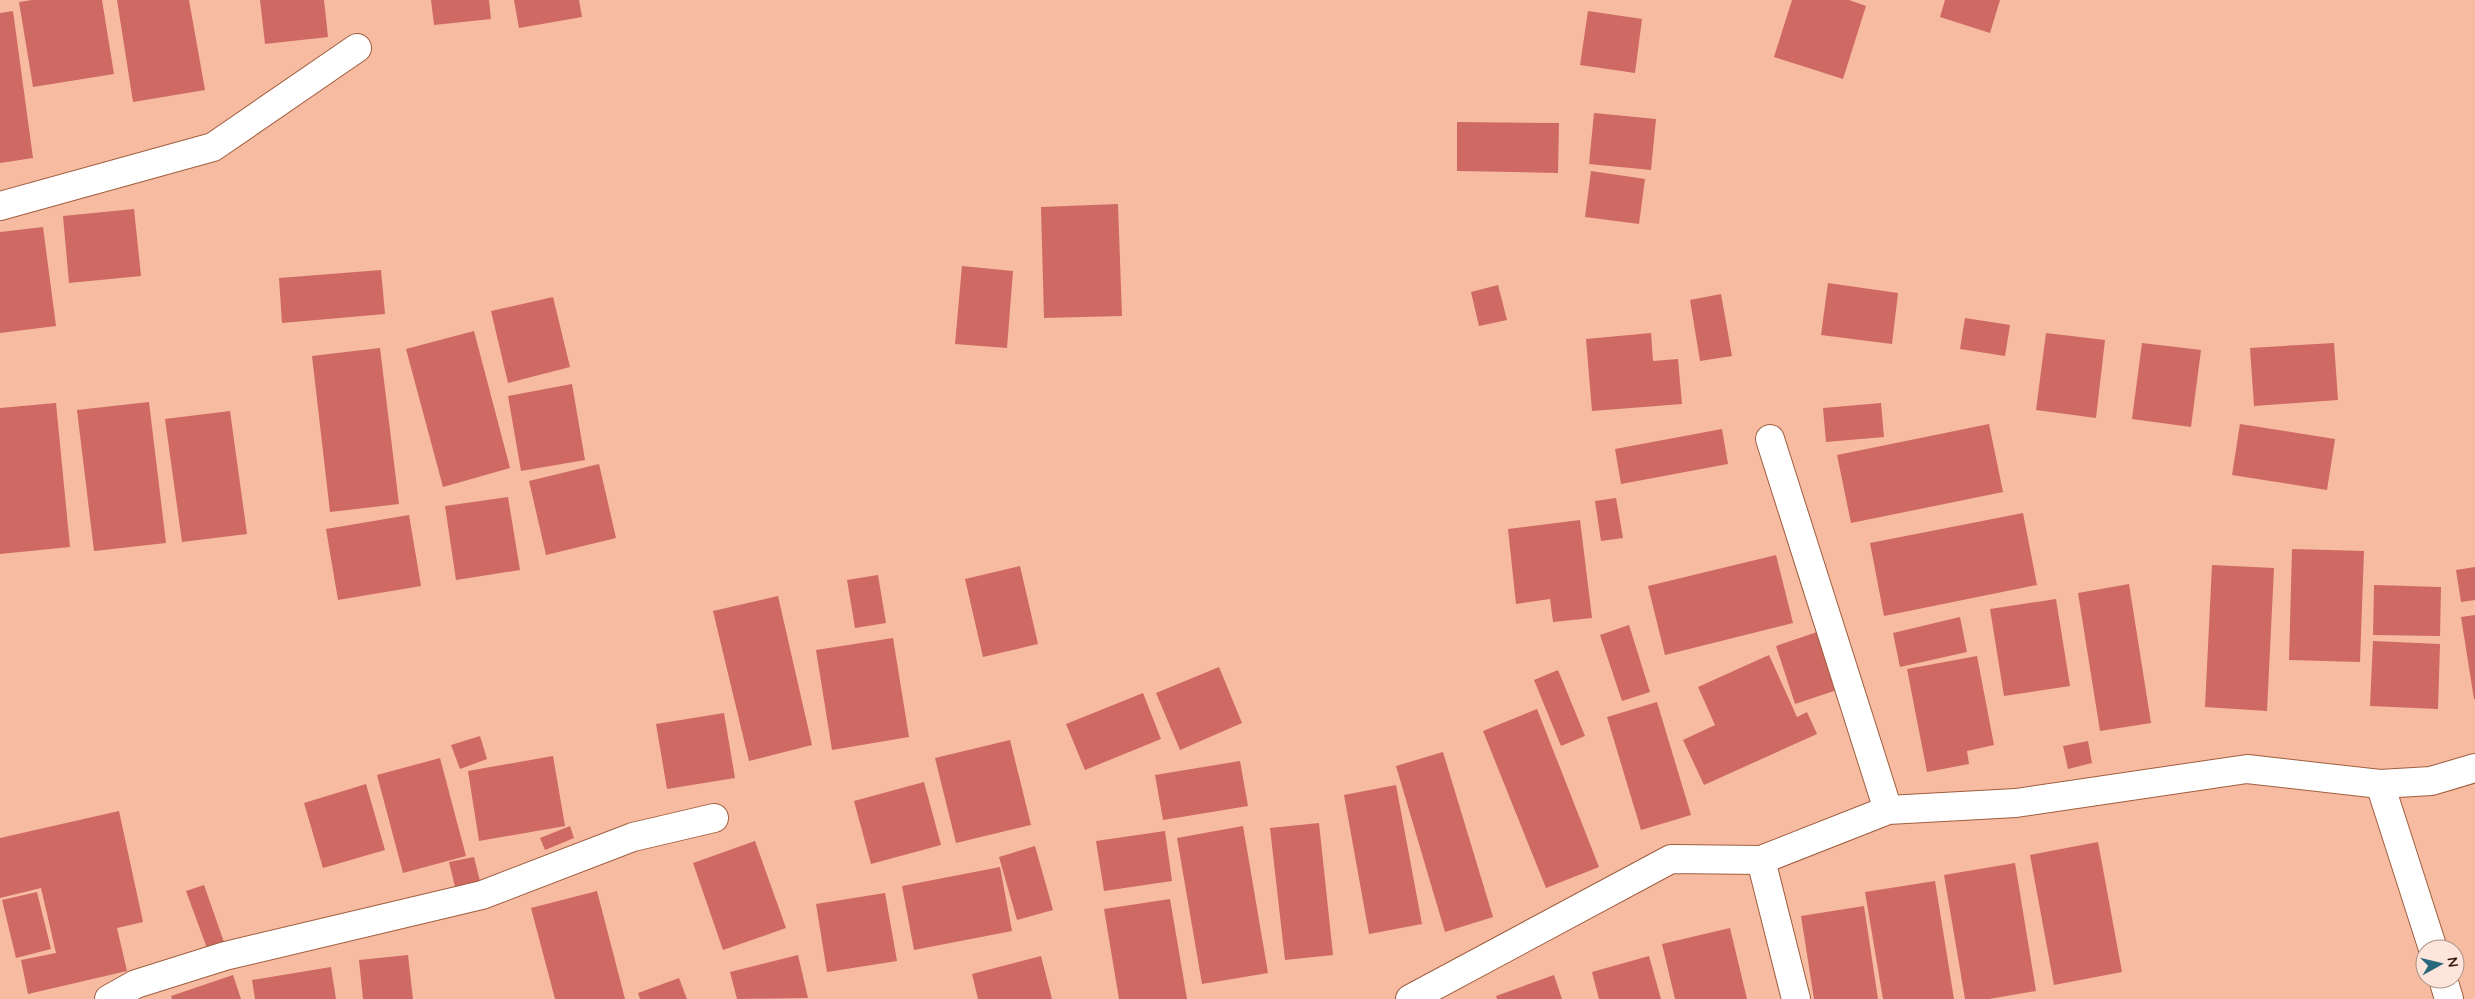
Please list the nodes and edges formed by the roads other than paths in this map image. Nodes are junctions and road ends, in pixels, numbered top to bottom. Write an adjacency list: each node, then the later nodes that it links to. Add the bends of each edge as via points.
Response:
1 (358, 48): 2 (street, via 213,147)
2 (0, 206)
3 (1770, 439): 6 (street)
4 (2475, 768): 5 (street, via 2431,781)
5 (2380, 784): 6 (street, via 2247,769 2016,803); 9 (street)
6 (1888, 810): 8 (street)
7 (714, 818): 10 (street, via 634,837 482,895 225,956 136,984)
8 (1761, 860): 11 (street, via 1671,859); 12 (street)
9 (2430, 939)
10 (109, 999)
11 (1410, 999)
12 (1796, 999)

